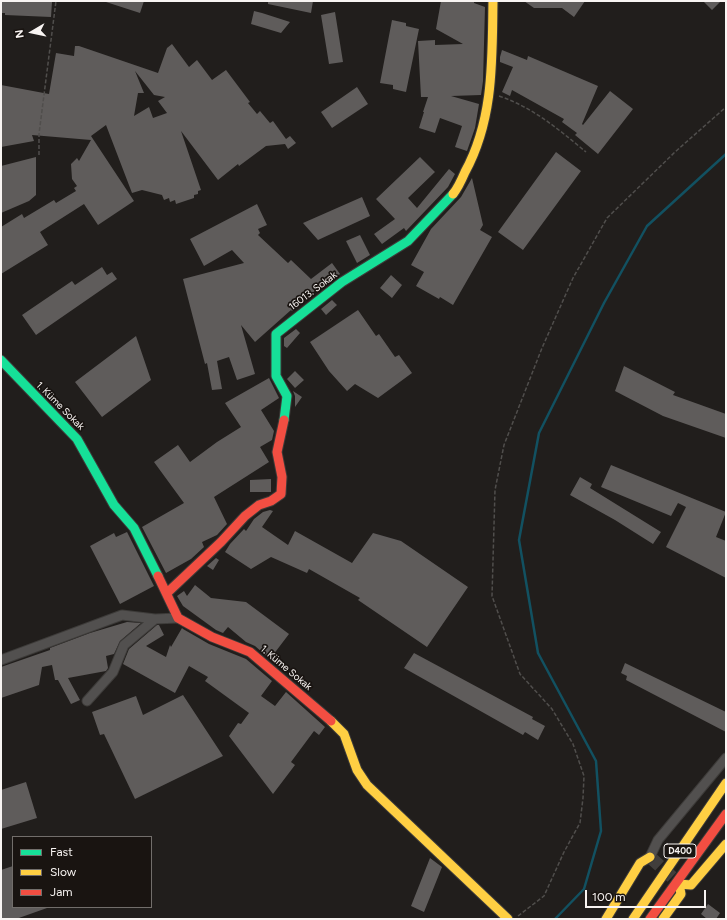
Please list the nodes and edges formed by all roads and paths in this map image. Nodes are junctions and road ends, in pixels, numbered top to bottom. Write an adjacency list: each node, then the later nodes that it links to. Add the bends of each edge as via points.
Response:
1 (56, 1): 6 (path)
2 (493, 1): 3 (main road, 16013. Sokak)
3 (489, 94): 5 (path, via 510,100 542,117); 8 (main road, 16013. Sokak, via 483,130 470,164 455,192 408,241 342,282 276,334 276,376 287,396 277,452 282,477 281,494 259,505 245,516)
4 (726, 107): 19 (path, via 607,218 573,278 504,445 495,490 492,596 520,674 552,709 573,744 584,776 580,823 544,896)
5 (586, 152)
6 (39, 155)
7 (1, 360): 8 (main road, 1. Küme Sokak, via 77,439 114,506 134,528)
8 (167, 593): 9 (main road, 1. Küme Sokak)
9 (178, 618): 10 (street); 18 (main road, 1. Küme Sokak, via 250,652 325,715 344,734 357,770 367,785)
10 (155, 619): 11 (street, via 122,615); 12 (street, via 124,645 112,672)
11 (1, 660)
12 (87, 701)
13 (726, 758): 17 (street, via 658,840)
14 (726, 783): 21 (main road, D400)
15 (726, 814): 22 (main road, D400)
16 (726, 844): 23 (main road, via 691,886 679,884 681,894)
17 (650, 857): 20 (main road, via 640,863)
18 (508, 919)
19 (514, 919)
20 (606, 919)
21 (633, 919)
22 (650, 919)
23 (663, 919)

